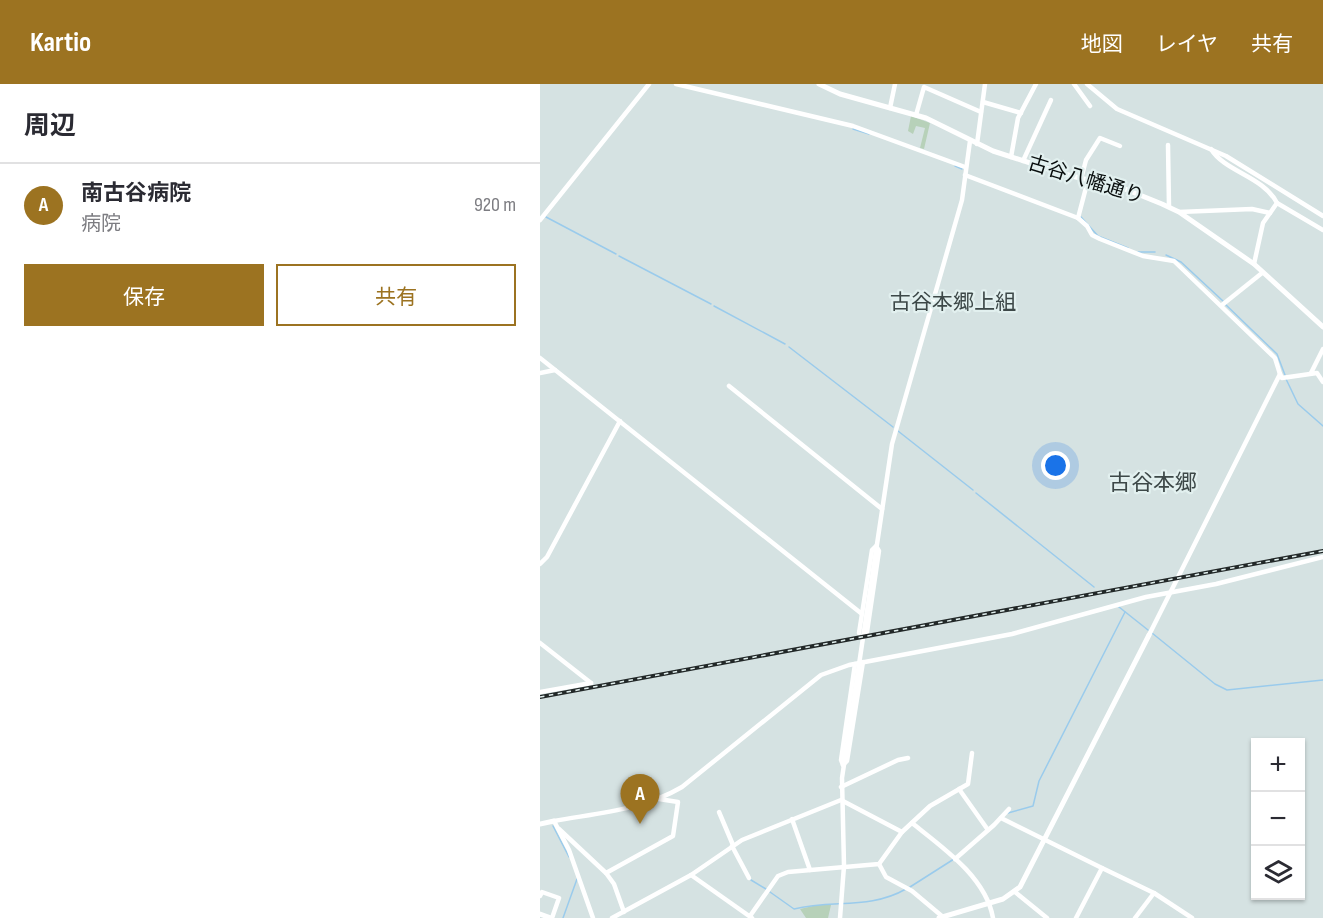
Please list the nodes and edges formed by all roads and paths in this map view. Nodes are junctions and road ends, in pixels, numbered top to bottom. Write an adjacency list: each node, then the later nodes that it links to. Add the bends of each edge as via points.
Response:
1 (649, 84): 33 (street)
2 (676, 84): 24 (street, via 853,126)
3 (820, 84): 13 (street, 古谷八幡通り)
4 (895, 84): 13 (street)
5 (985, 84): 11 (street)
6 (1036, 84): 15 (street)
7 (1074, 84): 12 (street)
8 (1087, 84): 21 (street, via 1106,102 1129,115)
9 (929, 86): 14 (street); 16 (street, via 924,87)
10 (1051, 100): 23 (street)
11 (983, 102): 14 (street); 15 (street)
12 (1090, 106)
13 (890, 108): 16 (street, 古谷八幡通り)
14 (981, 112): 18 (street)
15 (1021, 113): 22 (street)
16 (916, 115): 17 (street, 古谷八幡通り)
17 (970, 141): 18 (street, 古谷八幡通り); 24 (street)
18 (976, 144): 22 (street, 古谷八幡通り)
19 (1168, 145): 28 (street)
20 (1120, 146): 26 (street, via 1100,138 1086,160)
21 (1210, 148): 27 (street, via 1262,186); 31 (street)
22 (1011, 157): 23 (street, 古谷八幡通り)
23 (1023, 161): 26 (street, 古谷八幡通り)
24 (965, 167): 25 (street)
25 (965, 175): 32 (street); 48 (street, via 962,200 894,433)
26 (1084, 179): 28 (street, 古谷八幡通り, via 1132,191); 32 (street)
27 (1277, 203): 30 (street); 34 (street)
28 (1169, 207): 29 (street, 古谷八幡通り)
29 (1179, 212): 30 (street, via 1252,209); 35 (street, 古谷八幡通り)
30 (1270, 213): 35 (street, via 1261,230)
31 (1323, 216)
32 (1078, 218): 37 (street, via 1100,239 1143,256 1174,261)
33 (540, 220)
34 (1323, 230)
35 (1254, 264): 36 (street, 古谷八幡通り)
36 (1262, 273): 37 (street); 38 (street, 古谷八幡通り)
37 (1222, 305): 44 (street, via 1275,358)
38 (1323, 327)
39 (1323, 350): 43 (street)
40 (540, 358): 41 (street)
41 (555, 370): 42 (street); 47 (street)
42 (540, 373)
43 (1311, 373): 44 (street, via 1282,378); 45 (street, via 1317,373)
44 (1280, 374): 52 (street)
45 (1323, 382)
46 (729, 386): 48 (street)
47 (620, 421): 51 (street); 53 (street)
48 (882, 508): 49 (street)
49 (876, 546): 53 (street, via 872,550); 54 (street, via 879,551); 63 (street)
50 (1323, 557): 52 (street)
51 (540, 564)
52 (1170, 592): 56 (street); 58 (street, via 1012,634)
53 (862, 614): 55 (street)
54 (867, 632)
55 (859, 633)
56 (1149, 635): 78 (street)
57 (540, 643): 60 (street, via 591,683)
58 (863, 662): 59 (street); 63 (street, via 847,761)
59 (855, 664): 63 (street); 66 (street, via 821,675 682,787)
60 (540, 692)
61 (972, 753): 65 (street, via 968,784)
62 (908, 758): 64 (street)
63 (843, 765): 64 (street)
64 (841, 787): 67 (street)
65 (959, 789): 73 (street, via 930,806); 76 (street)
66 (659, 799): 72 (street); 85 (street, via 678,802 673,836)
67 (841, 800): 71 (street); 77 (street); 82 (street)
68 (1009, 809): 70 (street)
69 (719, 812): 79 (street)
70 (1001, 818): 76 (street); 78 (street)
71 (792, 819): 79 (street); 84 (street)
72 (554, 821): 74 (street); 75 (street)
73 (912, 823): 77 (street); 80 (street)
74 (540, 824)
75 (557, 828): 85 (street); 97 (street)
76 (988, 830): 80 (street)
77 (902, 832): 81 (street)
78 (1045, 840): 83 (street); 88 (street, via 1026,879)
79 (733, 845): 86 (street); 87 (street)
80 (955, 858): 91 (street)
81 (879, 864): 82 (street); 95 (street, via 886,877 912,891)
82 (843, 866): 84 (street); 99 (street)
83 (1102, 868): 89 (street); 102 (street)
84 (810, 870): 94 (street, via 778,876)
85 (606, 873): 92 (street)
86 (691, 876): 92 (street); 94 (street)
87 (749, 878)
88 (1014, 892): 91 (street); 101 (street)
89 (1154, 893): 103 (street); 104 (street)
90 (540, 896): 96 (street, via 542,892 559,898)
91 (990, 903): 95 (street); 100 (street)
92 (624, 912): 98 (street)
93 (540, 914): 96 (street)
94 (751, 917)
95 (941, 917)
96 (552, 918)
97 (593, 918)
98 (612, 918)
99 (840, 918)
100 (993, 918)
101 (1047, 918)
102 (1076, 918)
103 (1135, 918)
104 (1192, 918)

